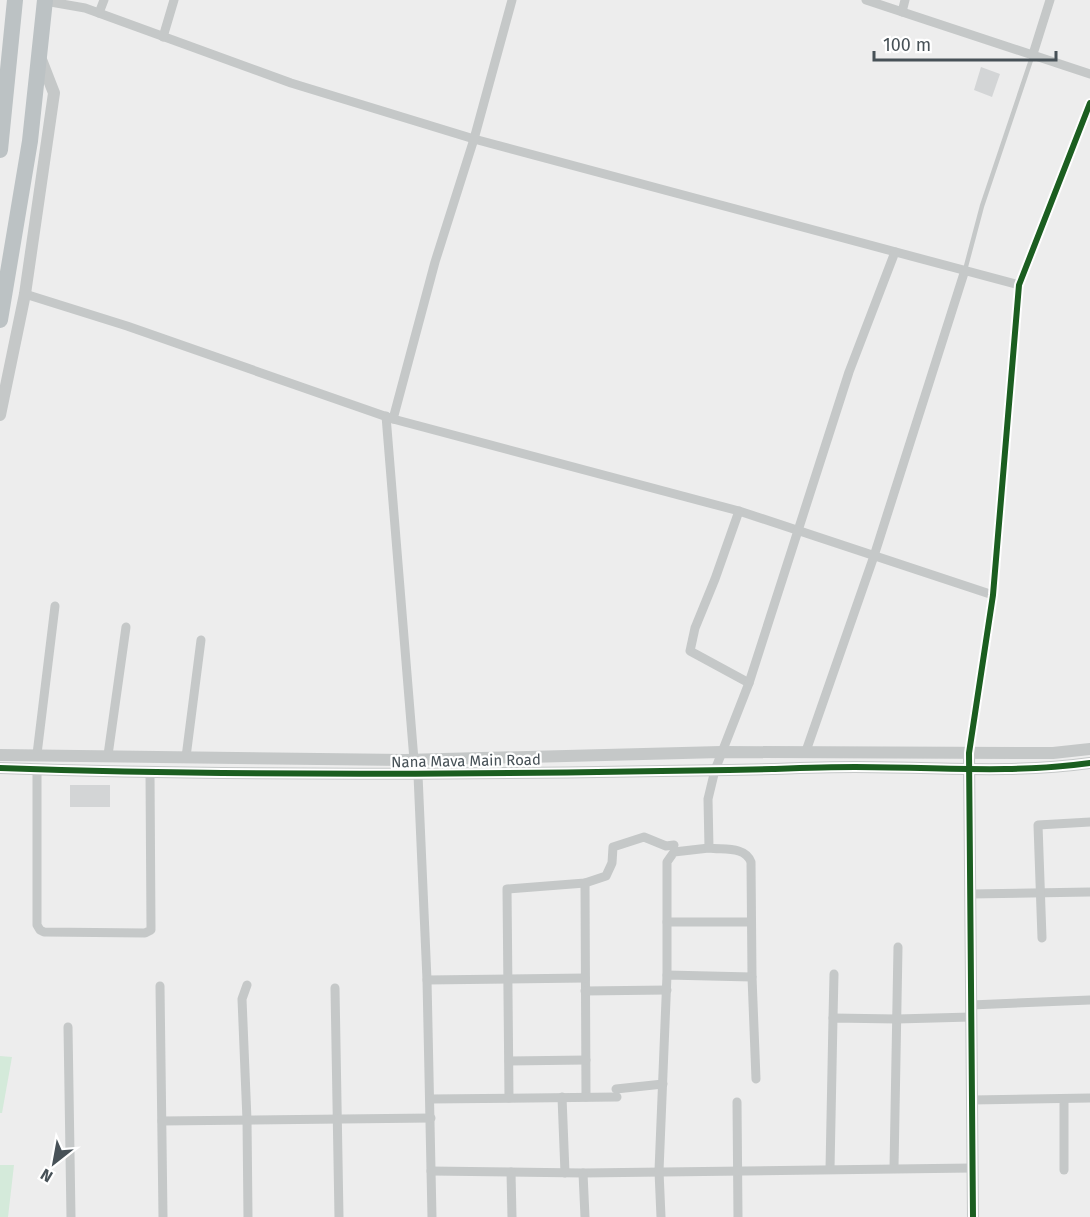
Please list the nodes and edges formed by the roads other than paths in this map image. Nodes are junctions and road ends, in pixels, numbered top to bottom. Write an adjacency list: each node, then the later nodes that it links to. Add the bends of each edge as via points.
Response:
1 (15, 0): 17 (highway)
2 (104, 0): 10 (street)
3 (174, 0): 11 (street)
4 (512, 0): 16 (street)
5 (866, 0): 9 (street)
6 (905, 0): 9 (street)
7 (1050, 0): 12 (street)
8 (45, 1): 10 (street); 13 (highway)
9 (902, 12): 12 (street)
10 (99, 13): 11 (street)
11 (163, 37): 16 (street, via 291,83)
12 (1033, 54): 14 (street); 19 (lane, via 982,206)
13 (39, 55): 21 (street, via 54,93); 22 (highway, via 30,141)
14 (1090, 74)
15 (1090, 103): 20 (street)
16 (474, 139): 18 (street); 24 (street)
17 (0, 150)
18 (895, 252): 19 (street); 26 (street, via 849,372)
19 (965, 270): 20 (street); 27 (street)
20 (1019, 285): 28 (street)
21 (25, 294): 23 (street); 24 (street)
22 (0, 320)
23 (0, 415)
24 (390, 418): 25 (street); 41 (street)
25 (739, 511): 26 (street); 32 (street, via 690,651)
26 (798, 531): 27 (street); 32 (street)
27 (874, 556): 28 (street); 34 (street)
28 (993, 595): 36 (street)
29 (55, 606): 37 (street)
30 (126, 627): 39 (street)
31 (201, 640): 40 (street)
32 (749, 683): 35 (street)
33 (1090, 749): 36 (street, Nana Mava Main Road)
34 (806, 751): 35 (street, Nana Mava Main Road); 36 (street, Nana Mava Main Road)
35 (721, 752): 41 (street, Nana Mava Main Road); 45 (street)
36 (969, 753): 46 (street)
37 (37, 754): 38 (street, Nana Mava Main Road); 39 (street, Nana Mava Main Road)
38 (0, 755)
39 (108, 755): 40 (street, Nana Mava Main Road)
40 (186, 757): 41 (street, Nana Mava Main Road)
41 (414, 760): 48 (street)
42 (1090, 764): 46 (street, Nana Mava Main Road)
43 (0, 768): 44 (street, Nana Mava Main Road)
44 (37, 770): 47 (street, Nana Mava Main Road); 47 (street, via 37,925 44,932 151,930)
45 (715, 770): 46 (street, Nana Mava Main Road); 48 (street, Nana Mava Main Road); 51 (street, via 708,799)
46 (969, 770): 55 (street)
47 (150, 772): 48 (street, Nana Mava Main Road)
48 (418, 775): 65 (street)
49 (1090, 822): 53 (street, via 1038,825)
50 (674, 845): 52 (street, via 666,846 644,837 613,847 606,876)
51 (709, 848): 56 (street, via 670,856 666,874); 57 (street, via 744,851 749,856)
52 (585, 884): 63 (street); 64 (street, via 507,889)
53 (1040, 892): 54 (street); 55 (street); 58 (street)
54 (1090, 892)
55 (971, 894): 72 (street)
56 (667, 922): 57 (street); 61 (street)
57 (751, 922): 62 (street)
58 (1042, 939)
59 (898, 947): 74 (street)
60 (834, 974): 73 (street)
61 (667, 975): 62 (street); 69 (street)
62 (752, 977): 78 (street)
63 (585, 978): 64 (street); 70 (street)
64 (508, 979): 65 (street); 77 (street)
65 (427, 980): 84 (street)
66 (247, 985): 90 (street, via 242,999)
67 (160, 986): 91 (street)
68 (335, 988): 89 (street)
69 (667, 990): 70 (street); 79 (street)
70 (585, 991): 76 (street)
71 (1090, 1000): 72 (street)
72 (971, 1011): 74 (street); 86 (street)
73 (833, 1018): 74 (street); 94 (street)
74 (897, 1019): 92 (street)
75 (68, 1027): 102 (street)
76 (586, 1060): 77 (street); 81 (street)
77 (509, 1061): 82 (street)
78 (756, 1079)
79 (663, 1084): 81 (street); 98 (street)
80 (562, 1097): 81 (street); 82 (street); 100 (street)
81 (586, 1097)
82 (509, 1098): 84 (street)
83 (1090, 1098): 85 (street)
84 (430, 1099): 88 (street)
85 (1064, 1099): 86 (street); 96 (street)
86 (972, 1100): 93 (street)
87 (737, 1102): 95 (street)
88 (431, 1118): 89 (street); 97 (street)
89 (336, 1119): 90 (street); 105 (street)
90 (247, 1120): 91 (street); 104 (street)
91 (162, 1121): 103 (street)
92 (894, 1168): 93 (street); 94 (street)
93 (972, 1168): 111 (street)
94 (830, 1169): 95 (street)
95 (737, 1170): 98 (street); 110 (street)
96 (1064, 1170)
97 (431, 1171): 99 (street); 106 (street)
98 (660, 1171): 101 (street); 109 (street)
99 (511, 1172): 100 (street); 107 (street)
100 (565, 1173): 101 (street)
101 (583, 1173): 108 (street)
102 (71, 1217)
103 (163, 1217)
104 (248, 1217)
105 (339, 1217)
106 (432, 1217)
107 (512, 1217)
108 (585, 1217)
109 (661, 1217)
110 (738, 1217)
111 (973, 1217)

